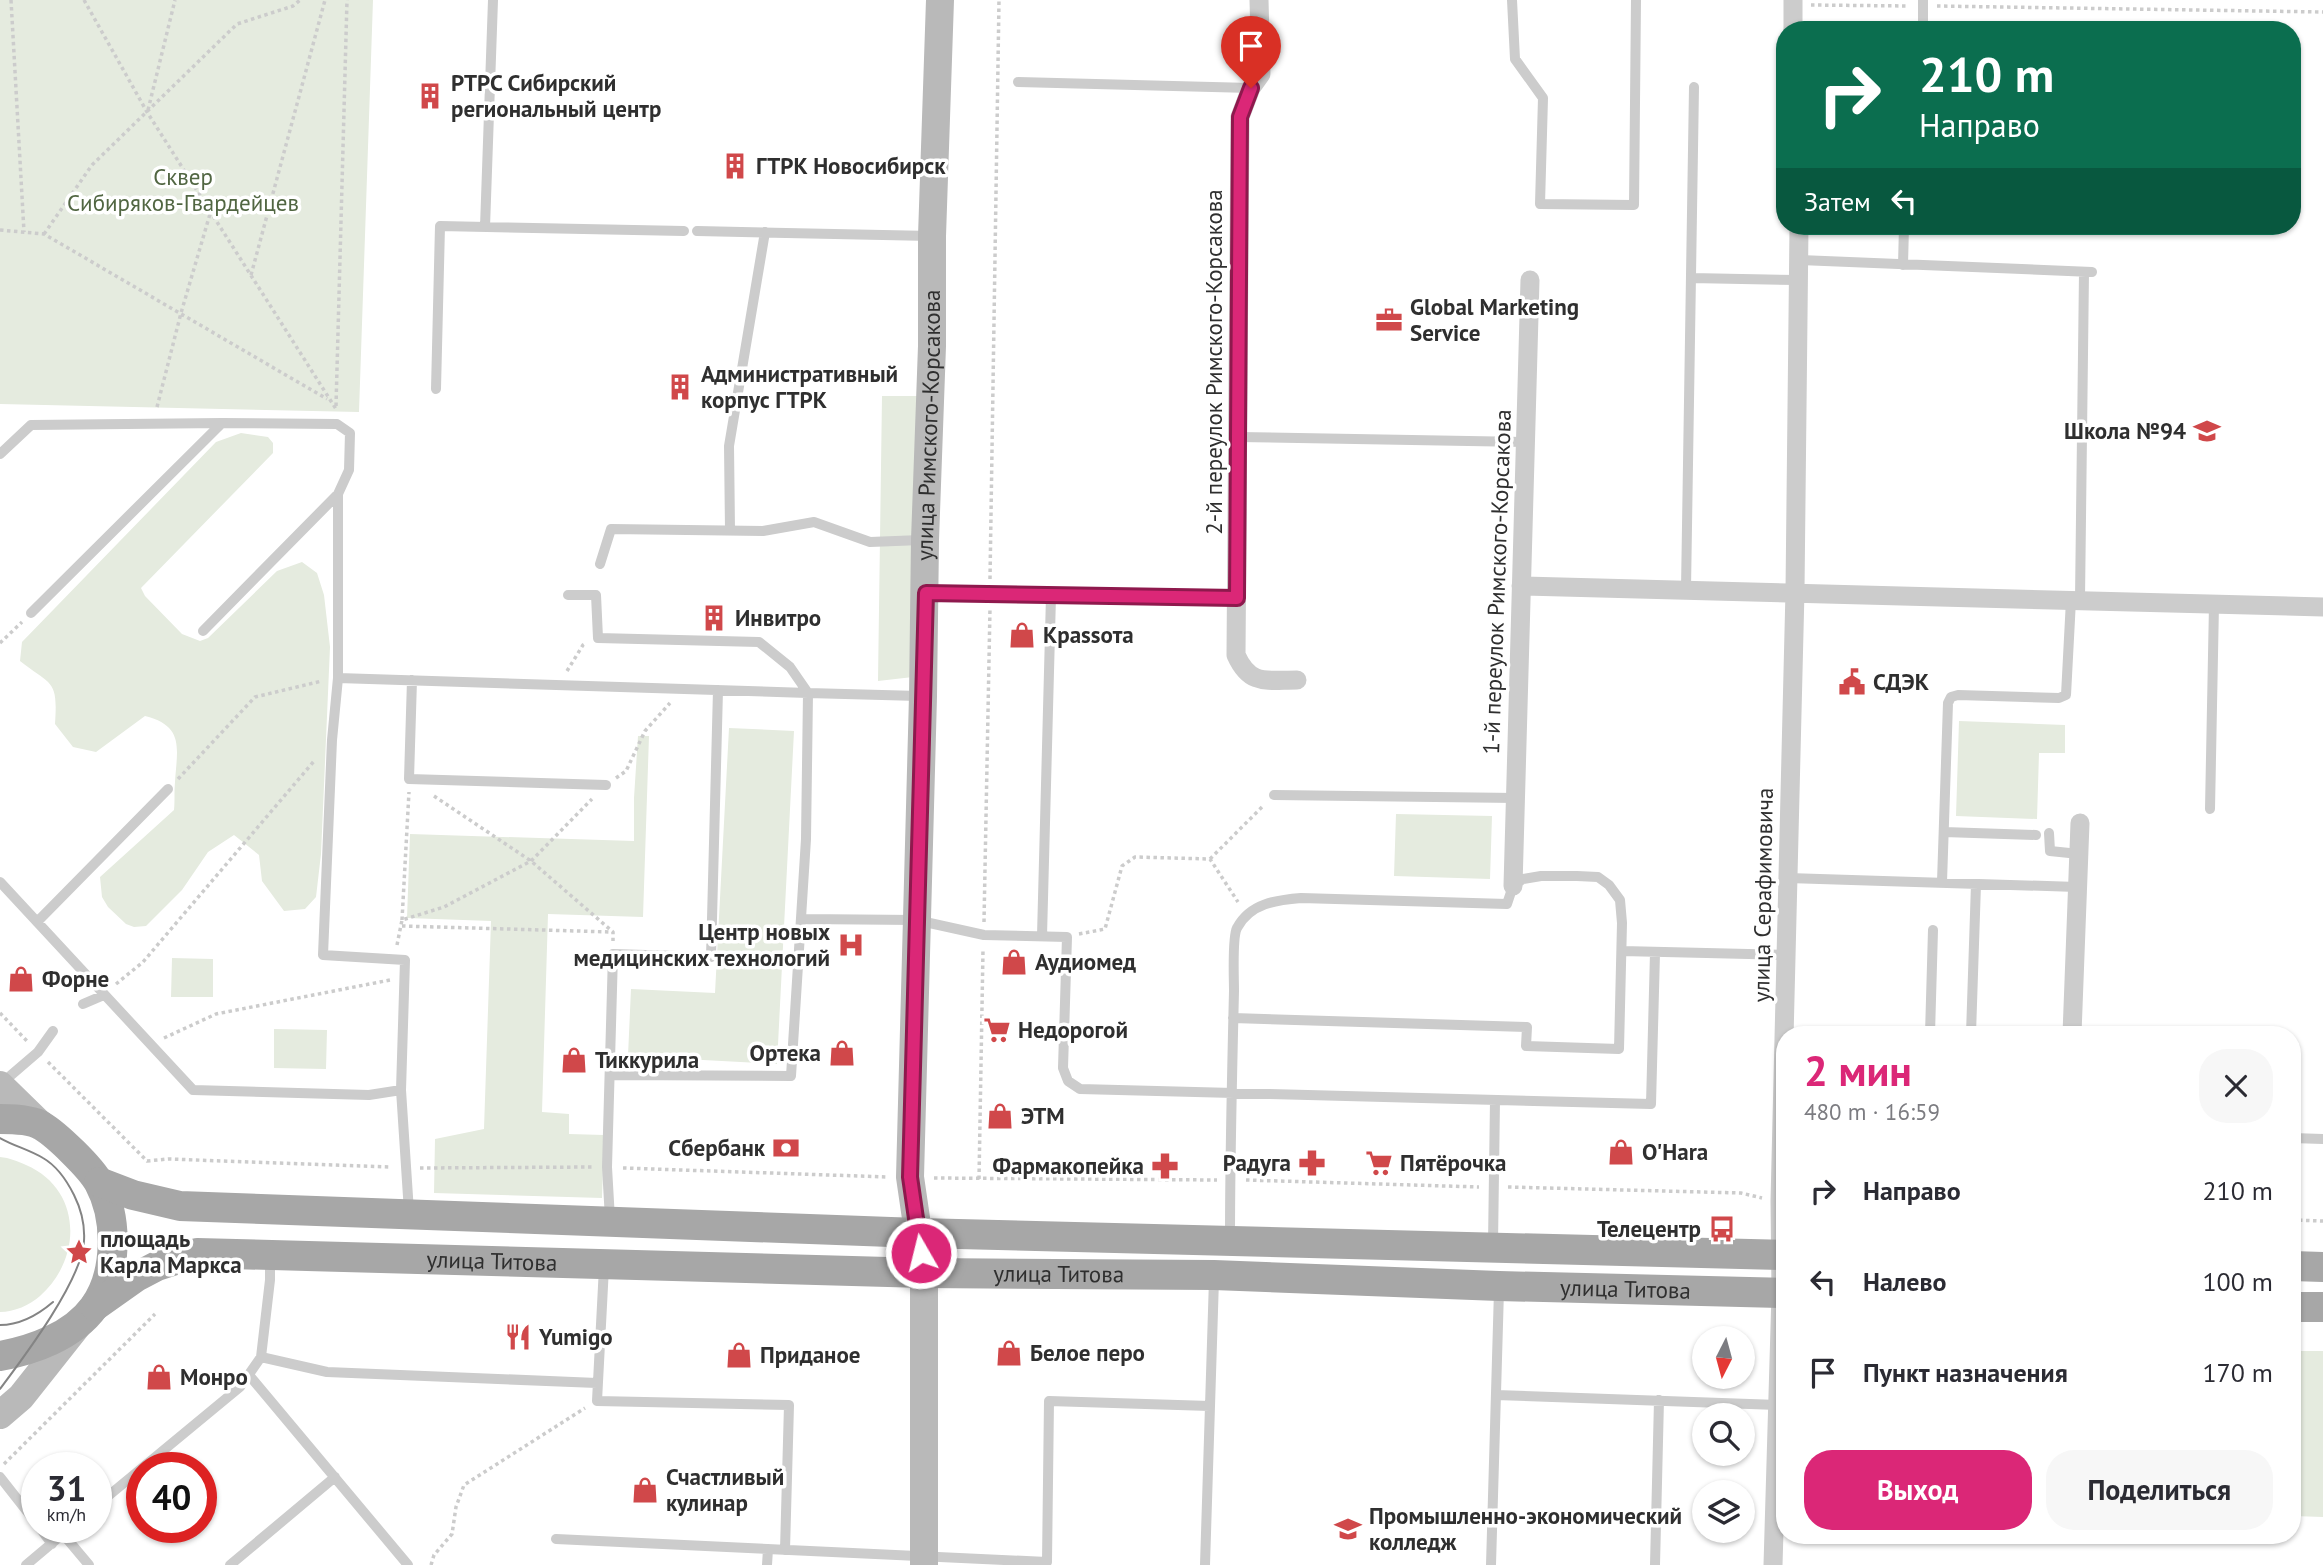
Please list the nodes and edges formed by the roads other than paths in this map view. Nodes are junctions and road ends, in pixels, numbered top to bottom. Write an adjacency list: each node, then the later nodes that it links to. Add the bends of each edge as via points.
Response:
1 (493, 0): 13 (lane)
2 (940, 0): 19 (street, улица Римского-Корсакова)
3 (1259, 0): 11 (street, 2-й переулок Римского-Корсакова, via 1261,74)
4 (1512, 0): 5 (lane, via 1515,59 1543,98 1540,204 1634,205)
5 (1636, 0)
6 (1793, 2): 8 (street)
7 (1923, 3): 9 (lane)
8 (1793, 21)
9 (1923, 21)
10 (1018, 82): 11 (lane)
11 (1251, 88): 26 (street, 2-й переулок Римского-Корсакова, via 1240,117)
12 (1694, 88): 22 (lane)
13 (485, 227): 14 (lane); 24 (lane, via 440,226)
14 (684, 231)
15 (697, 231): 16 (lane)
16 (765, 232): 19 (lane); 30 (lane, via 729,446)
17 (1799, 235): 21 (street, улица Серафимовича)
18 (1905, 235): 20 (lane)
19 (932, 236): 31 (street, улица Римского-Корсакова)
20 (1903, 265): 21 (lane); 40 (lane, via 2088,272)
21 (1799, 270): 22 (lane); 35 (street, улица Серафимовича)
22 (1691, 278): 34 (lane)
23 (1530, 280): 27 (street, 1-й переулок Римского-Корсакова)
24 (436, 389)
25 (222, 423): 28 (lane, via 31,425); 29 (lane, via 337,424 350,433 349,470); 43 (lane)
26 (1238, 437): 27 (lane); 39 (street, 2-й переулок Римского-Корсакова)
27 (1525, 442): 33 (street, 1-й переулок Римского-Корсакова)
28 (0, 454)
29 (338, 494): 44 (lane); 45 (lane)
30 (730, 530): 31 (lane, via 763,531 814,522 870,542); 32 (lane, via 611,529)
31 (925, 540): 36 (street, улица Римского-Корсакова)
32 (600, 564)
33 (1521, 586): 34 (street); 54 (street, 1-й переулок Римского-Корсакова)
34 (1686, 589): 35 (street)
35 (1795, 592): 40 (street); 61 (street, улица Серафимовича)
36 (926, 593): 38 (lane); 50 (street, улица Римского-Корсакова)
37 (568, 596): 49 (lane, via 596,595 598,638 759,642 790,667)
38 (1051, 596): 39 (lane); 71 (lane)
39 (1237, 598): 47 (street, 2-й переулок Римского-Корсакова, via 1236,655 1242,668 1260,680)
40 (2075, 599): 41 (street); 57 (lane, via 2066,695 1958,695 1948,703)
41 (2214, 604): 42 (street); 55 (lane)
42 (2323, 607)
43 (31, 613)
44 (203, 631)
45 (338, 678): 46 (lane); 85 (lane, via 323,955 405,960)
46 (412, 680): 48 (lane); 51 (lane, via 409,779)
47 (1297, 680)
48 (718, 690): 49 (lane); 83 (lane, via 711,957 613,954)
49 (808, 693): 50 (lane); 67 (lane)
50 (923, 696): 68 (street, улица Римского-Корсакова)
51 (606, 785)
52 (168, 789): 69 (lane)
53 (1274, 795): 54 (lane)
54 (1516, 798): 65 (street, 1-й переулок Римского-Корсакова)
55 (2210, 809)
56 (2080, 823): 60 (street)
57 (1944, 831): 59 (lane); 63 (lane)
58 (2049, 833): 60 (lane, via 2050,851)
59 (2036, 835)
60 (2079, 854): 66 (street)
61 (1788, 878): 63 (lane); 74 (street, улица Серафимовича)
62 (0, 882): 69 (lane)
63 (1942, 882): 64 (lane)
64 (1976, 884): 66 (lane); 80 (lane)
65 (1513, 886): 72 (lane, via 1541,876 1598,877 1620,900); 77 (lane, via 1507,904 1301,898 1261,905 1246,914 1236,930)
66 (2077, 887): 81 (street)
67 (802, 919): 68 (lane); 83 (lane, via 791,1076)
68 (916, 920): 71 (lane, via 984,935); 95 (street, улица Римского-Корсакова, via 910,1177)
69 (37, 922): 75 (lane)
70 (1933, 930): 79 (lane)
71 (1042, 936): 86 (lane, via 1067,937 1063,1068 1068,1081 1080,1089)
72 (1622, 951): 73 (lane); 77 (lane, via 1619,1049 1527,1046 1527,1027)
73 (1655, 953): 74 (lane); 87 (lane, via 1651,1104)
74 (1786, 955): 78 (street, улица Серафимовича)
75 (104, 995): 76 (lane); 85 (lane, via 193,1090 369,1095)
76 (83, 1004)
77 (1233, 1018): 86 (lane)
78 (1785, 1026)
79 (1930, 1026)
80 (1971, 1026)
81 (2072, 1026)
82 (53, 1031): 84 (lane, via 38,1052)
83 (610, 1074): 94 (lane, via 607,1167)
84 (0, 1084): 89 (street)
85 (401, 1090): 93 (lane)
86 (1232, 1093): 87 (lane); 96 (lane)
87 (1495, 1100): 97 (lane)
88 (0, 1119): 89 (main road)
89 (40, 1124): 92 (main road)
90 (2301, 1138): 91 (lane)
91 (2323, 1139)
92 (99, 1182): 93 (main road, улица Титова, via 180,1206); 109 (main road, via 113,1236 105,1284)
93 (409, 1216): 94 (main road, улица Титова)
94 (611, 1223): 95 (main road, улица Титова)
95 (918, 1233): 96 (main road, улица Титова); 103 (street, улица Римского-Корсакова)
96 (1230, 1241): 97 (main road, улица Титова)
97 (1493, 1248): 98 (main road, улица Титова)
98 (1776, 1255)
99 (270, 1256): 100 (main road, улица Титова); 109 (main road, улица Титова, via 197,1253 136,1277); 111 (lane)
100 (604, 1264): 103 (main road, улица Титова); 113 (lane)
101 (2301, 1266): 102 (main road)
102 (2323, 1267)
103 (924, 1273): 104 (main road, улица Титова); 131 (street, улица Римского-Корсакова)
104 (1214, 1275): 105 (main road, улица Титова); 117 (lane)
105 (1499, 1286): 106 (main road, улица Титова); 114 (lane)
106 (1776, 1293)
107 (2301, 1307): 108 (main road)
108 (2323, 1307)
109 (88, 1314): 110 (main road, via 31,1349); 118 (street, via 21,1397)
110 (0, 1356)
111 (261, 1357): 112 (lane); 113 (lane, via 327,1372)
112 (249, 1375): 119 (lane); 122 (lane)
113 (597, 1383): 130 (lane, via 597,1401 789,1405)
114 (1496, 1395): 115 (lane); 140 (lane)
115 (1660, 1400): 116 (lane); 141 (lane)
116 (1776, 1405)
117 (1210, 1406): 132 (lane, via 1049,1401); 138 (lane)
118 (0, 1415)
119 (161, 1452)
120 (1776, 1469): 142 (street, улица Серафимовича)
121 (0, 1477): 125 (lane)
122 (335, 1477): 135 (lane); 136 (lane)
123 (126, 1481): 124 (lane)
124 (112, 1493)
125 (21, 1504)
126 (556, 1539): 129 (lane)
127 (74, 1543): 134 (lane)
128 (52, 1544): 133 (lane)
129 (768, 1549): 130 (lane); 137 (lane)
130 (785, 1550): 131 (lane)
131 (924, 1560): 132 (lane)
132 (1047, 1564)
133 (26, 1565)
134 (89, 1565)
135 (230, 1565)
136 (408, 1565)
137 (767, 1565)
138 (1205, 1565): 139 (lane)
139 (1214, 1565)
140 (1491, 1565)
141 (1655, 1565)
142 (1773, 1565)

